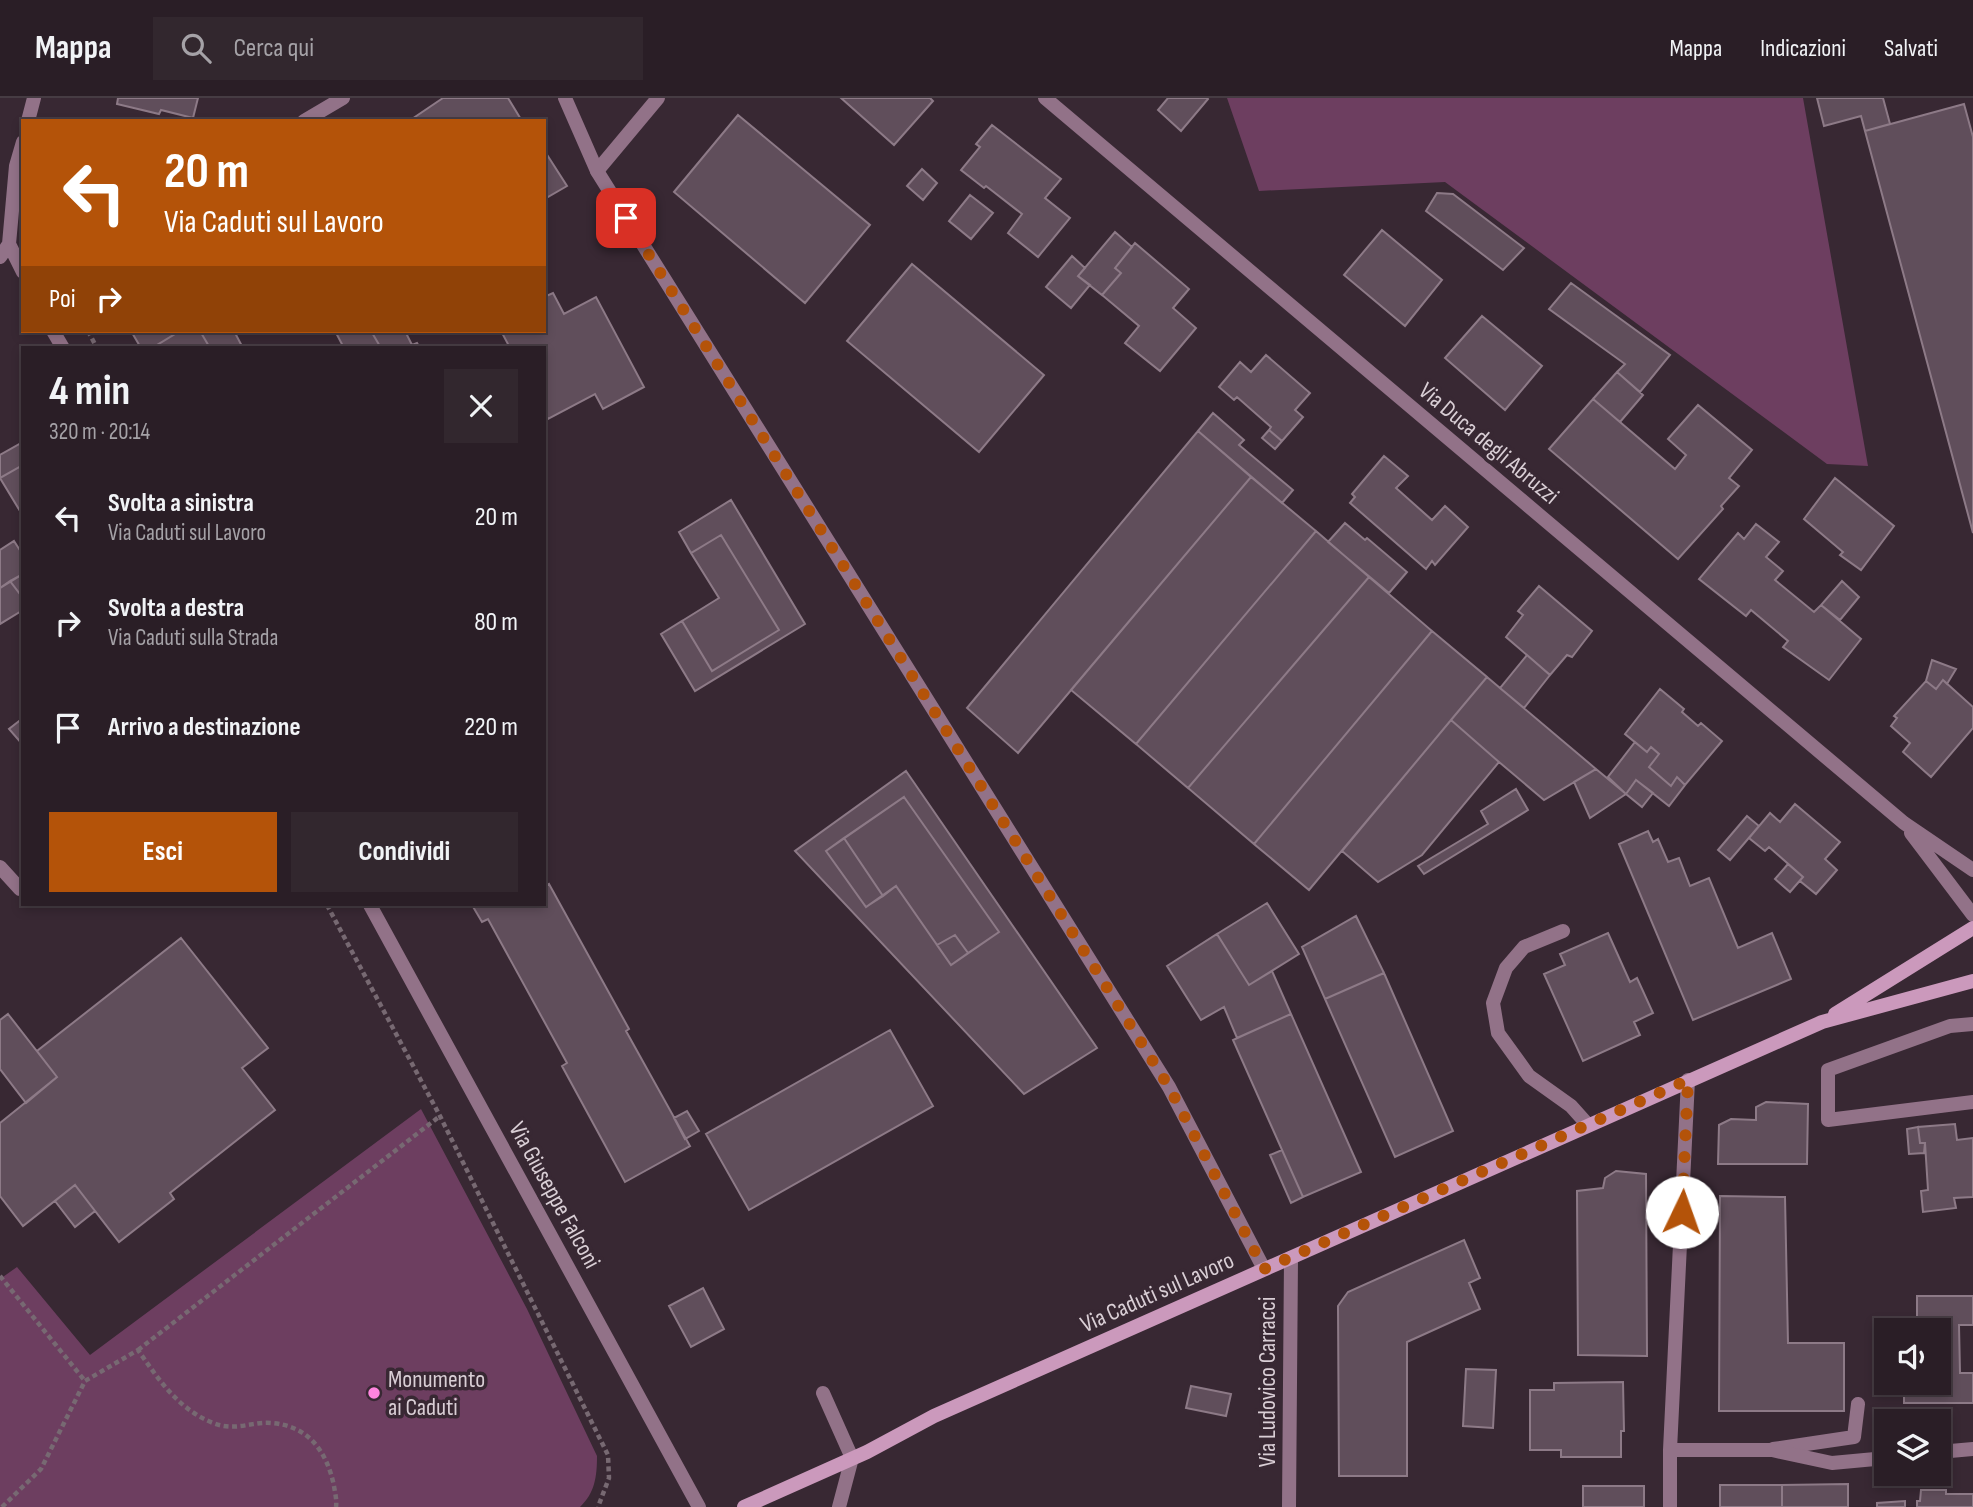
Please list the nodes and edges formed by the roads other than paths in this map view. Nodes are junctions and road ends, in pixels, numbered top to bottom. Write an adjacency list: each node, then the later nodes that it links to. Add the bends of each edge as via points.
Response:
1 (34, 98): 6 (street)
2 (343, 98): 7 (street)
3 (565, 98): 9 (street)
4 (658, 98): 9 (street)
5 (1045, 98): 13 (street, Via Duca degli Abruzzi)
6 (29, 119)
7 (307, 119)
8 (21, 149): 10 (street)
9 (597, 171): 28 (street, via 1169,1087)
10 (11, 244): 11 (street); 12 (street)
11 (0, 257)
12 (21, 267)
13 (1904, 823): 15 (street, Via Duca degli Abruzzi); 18 (street, Via Duca degli Abruzzi)
14 (0, 867): 16 (street)
15 (1973, 870)
16 (20, 889)
17 (371, 906): 37 (street, Via Giuseppe Falconi)
18 (1973, 915)
19 (1973, 928): 22 (main road, Via Caduti sul Lavoro)
20 (1563, 931): 26 (street, via 1524,947 1506,968 1493,1003 1498,1033 1529,1076 1571,1106)
21 (1973, 981): 22 (main road, Via Caduti sul Lavoro)
22 (1822, 1022): 24 (main road, Via Caduti sul Lavoro)
23 (1973, 1024): 25 (street, via 1950,1026 1828,1070 1828,1121)
24 (1688, 1080): 26 (main road, Via Caduti sul Lavoro); 33 (street)
25 (1973, 1102)
26 (1588, 1125): 27 (main road, Via Caduti sul Lavoro)
27 (1291, 1258): 28 (main road, Via Caduti sul Lavoro); 40 (street, Via Ludovico Carracci)
28 (1264, 1269): 35 (main road, Via Caduti sul Lavoro, via 934,1416)
29 (823, 1394): 35 (street)
30 (1858, 1404): 32 (street, via 1854,1437)
31 (1973, 1449): 34 (street)
32 (1772, 1450): 33 (street); 36 (street, via 1832,1463)
33 (1670, 1451): 41 (street)
34 (1951, 1451)
35 (852, 1458): 38 (main road, Via Caduti sul Lavoro); 39 (street)
36 (1874, 1459)
37 (699, 1507)
38 (744, 1507)
39 (839, 1507)
40 (1289, 1507)
41 (1670, 1507)

